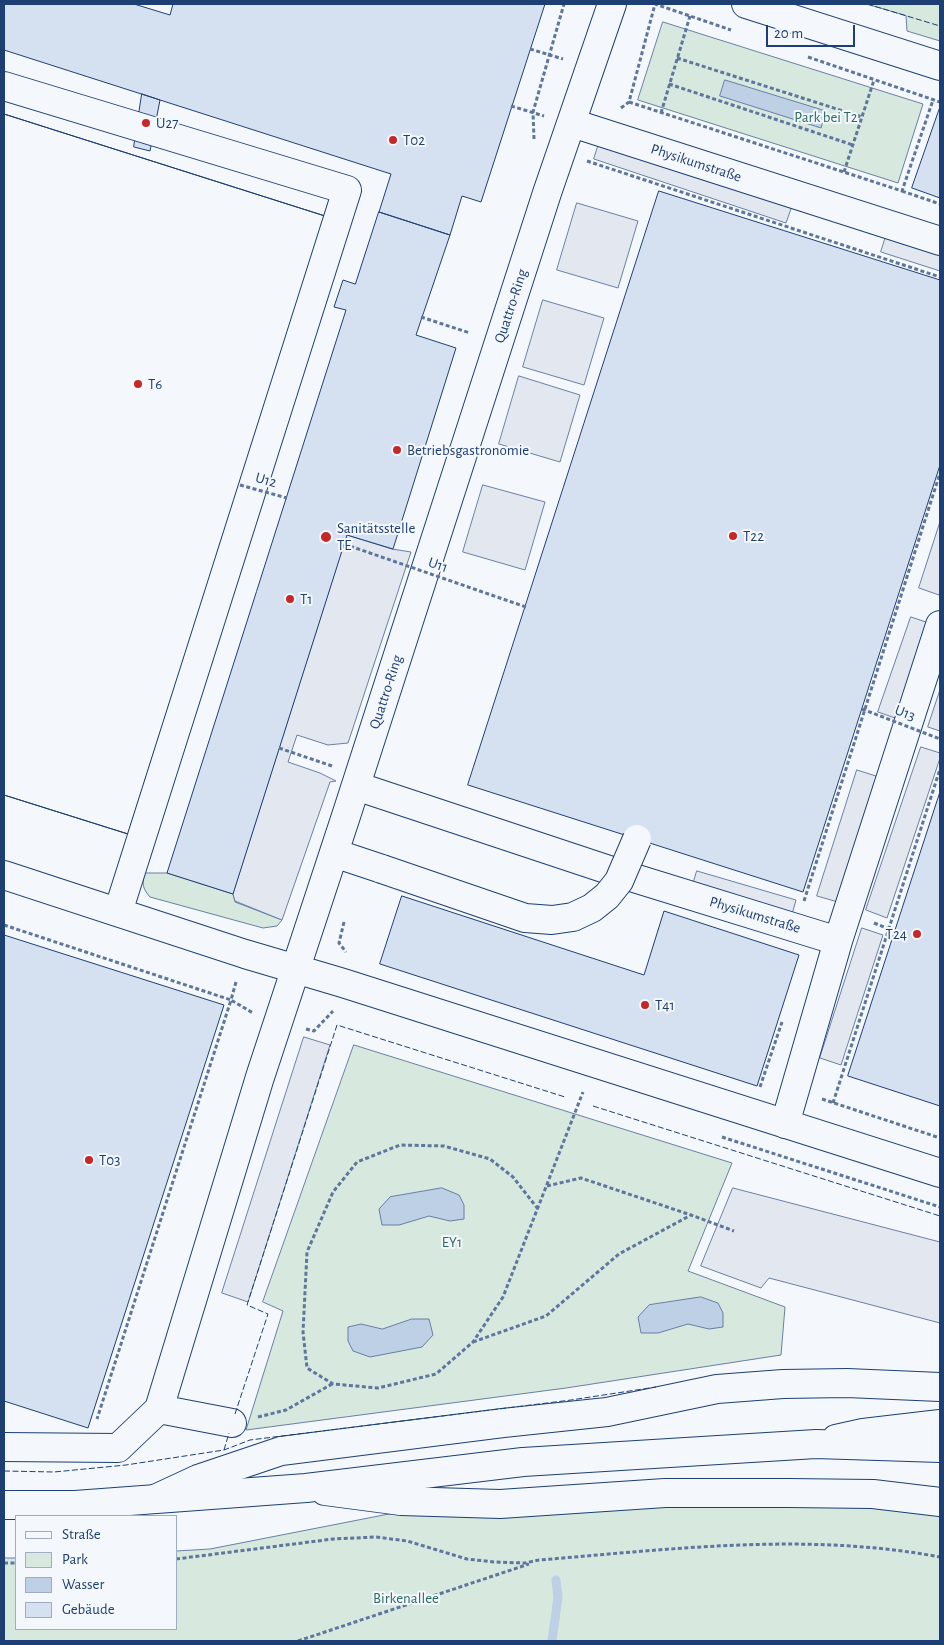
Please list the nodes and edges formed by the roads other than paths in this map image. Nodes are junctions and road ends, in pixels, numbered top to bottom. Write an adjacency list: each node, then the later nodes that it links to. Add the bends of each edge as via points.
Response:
1 (612, 4): 5 (main road)
2 (746, 4): 3 (main road)
3 (940, 66)
4 (4, 86): 12 (main road, via 347,190)
5 (583, 127): 6 (main road, Physikumstraße); 8 (main road, Quattro-Ring, via 547,193)
6 (940, 240)
7 (940, 625): 13 (main road)
8 (356, 786): 10 (main road, Quattro-Ring); 13 (main road, Physikumstraße, via 621,874)
9 (637, 839): 10 (main road, bridge, via 619,881 607,896 573,917 552,920 525,918)
10 (334, 853): 14 (main road, Quattro-Ring)
11 (4, 875): 12 (main road)
12 (118, 912): 14 (main road)
13 (838, 941): 15 (main road)
14 (296, 969): 15 (main road); 18 (main road, Quattro-Ring)
15 (785, 1124): 16 (main road)
16 (940, 1173)
17 (940, 1387): 25 (main road, via 847,1383 717,1389 607,1412 281,1451 198,1479)
18 (159, 1409): 19 (main road); 22 (main road, via 118,1448)
19 (232, 1423)
20 (940, 1424): 21 (main road, via 863,1433)
21 (816, 1444): 23 (main road); 24 (main road, via 524,1462)
22 (4, 1447)
23 (940, 1448)
24 (306, 1488): 25 (main road); 26 (main road, via 401,1500 500,1504 665,1493 788,1492 873,1494)
25 (153, 1499): 27 (main road)
26 (940, 1502)
27 (4, 1505)

